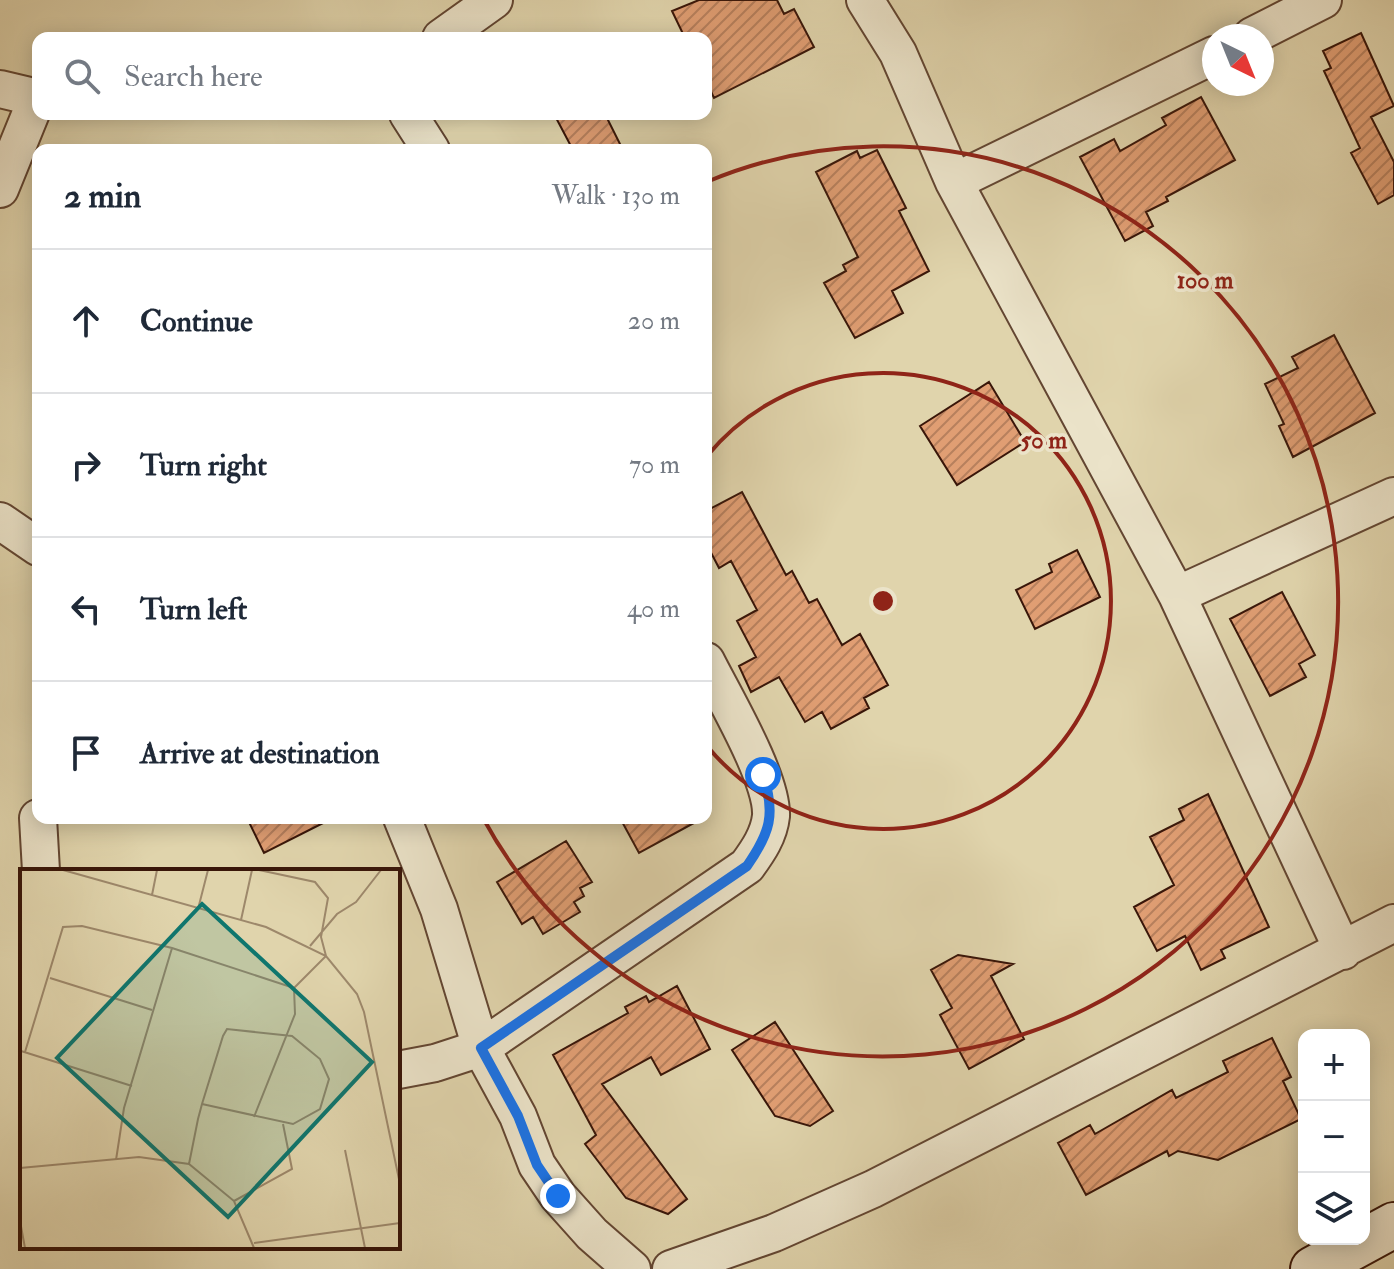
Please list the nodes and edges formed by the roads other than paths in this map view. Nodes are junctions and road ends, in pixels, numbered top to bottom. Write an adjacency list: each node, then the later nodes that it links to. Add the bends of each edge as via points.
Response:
1 (494, 0): 5 (street)
2 (865, 0): 12 (street, via 898,53)
3 (1323, 0): 4 (street)
4 (1274, 25)
5 (449, 32)
6 (1202, 61): 12 (street)
7 (0, 89): 8 (street)
8 (32, 97)
9 (32, 112): 13 (street)
10 (412, 120): 11 (street)
11 (427, 144)
12 (954, 182): 17 (street)
13 (0, 189)
14 (1394, 496): 17 (street)
15 (0, 521): 16 (street)
16 (32, 543)
17 (1177, 595): 23 (street)
18 (712, 673): 24 (street, via 770,798 771,819 762,845 747,866)
19 (38, 824): 21 (street)
20 (404, 824): 24 (street, via 439,909)
21 (41, 869)
22 (1394, 923): 23 (street)
23 (1343, 951): 28 (street, via 873,1189 774,1233)
24 (481, 1048): 25 (street); 27 (street, via 518,1116 537,1165 558,1196)
25 (400, 1070)
26 (1391, 1234): 29 (street)
27 (632, 1269)
28 (671, 1269)
29 (1313, 1269)

